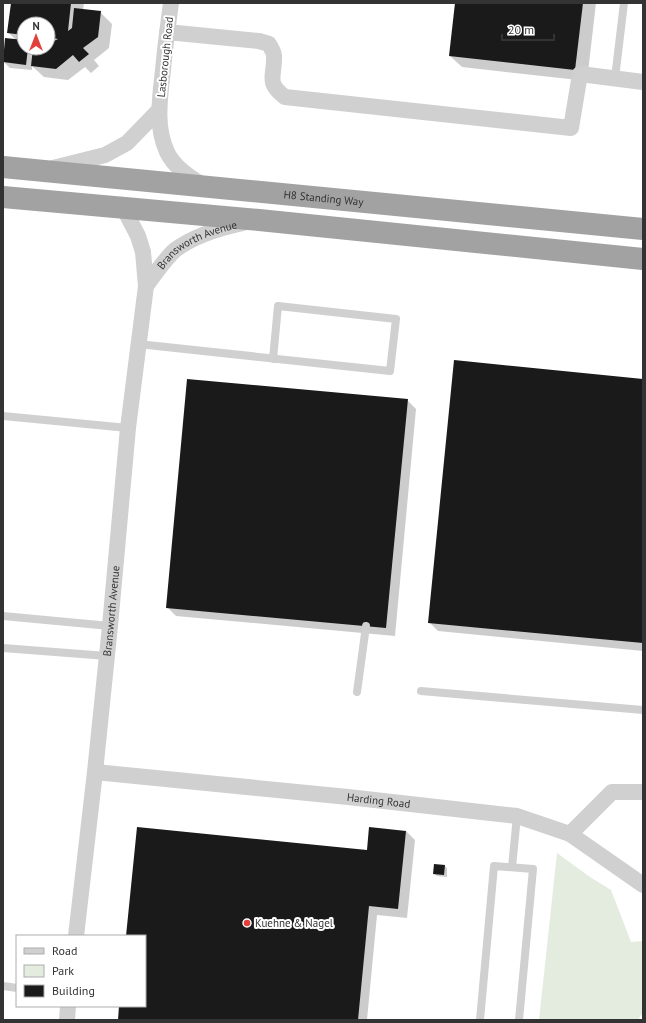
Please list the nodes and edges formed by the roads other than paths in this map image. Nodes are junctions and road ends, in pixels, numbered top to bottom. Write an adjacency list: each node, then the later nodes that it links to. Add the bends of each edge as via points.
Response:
1 (171, 3): 3 (street, Lasborough Road)
2 (624, 3): 4 (lane)
3 (167, 32): 4 (street, via 269,44 275,55 272,79 275,90 285,97 571,128 580,74); 6 (street, Lasborough Road)
4 (615, 78): 5 (street)
5 (643, 82)
6 (159, 110): 8 (street, via 127,143 105,156); 9 (street, Lasborough Road, via 163,143 168,154 184,173)
7 (3, 167): 8 (highway, H8 Standing Way)
8 (39, 171): 9 (highway, H8 Standing Way)
9 (206, 186): 13 (highway, H8 Standing Way)
10 (3, 197): 11 (highway)
11 (124, 209): 12 (highway); 15 (street, Bransworth Avenue, via 143,252)
12 (259, 220): 14 (highway); 15 (street, Bransworth Avenue, via 197,237 175,251)
13 (643, 229)
14 (643, 259)
15 (146, 286): 16 (street, Bransworth Avenue)
16 (138, 344): 17 (lane); 19 (street, Bransworth Avenue)
17 (273, 359): 17 (lane, via 390,372 396,319 278,306)
18 (3, 416): 19 (lane)
19 (128, 428): 21 (street, Bransworth Avenue)
20 (3, 616): 21 (lane)
21 (110, 626): 24 (street, Bransworth Avenue)
22 (366, 626): 26 (lane)
23 (3, 648): 24 (lane)
24 (107, 656): 28 (street, Bransworth Avenue)
25 (421, 691): 27 (lane)
26 (358, 692)
27 (643, 710)
28 (95, 772): 30 (street, Harding Road); 34 (street, Bransworth Avenue)
29 (643, 792): 31 (street, via 612,792)
30 (517, 816): 31 (street, Harding Road); 32 (lane)
31 (570, 834): 33 (street, Harding Road)
32 (512, 867): 39 (lane, via 494,866); 40 (lane, via 533,869)
33 (643, 885)
34 (76, 935)
35 (3, 986): 36 (lane)
36 (16, 988)
37 (68, 1007): 38 (street)
38 (67, 1020)
39 (480, 1020)
40 (519, 1020)

